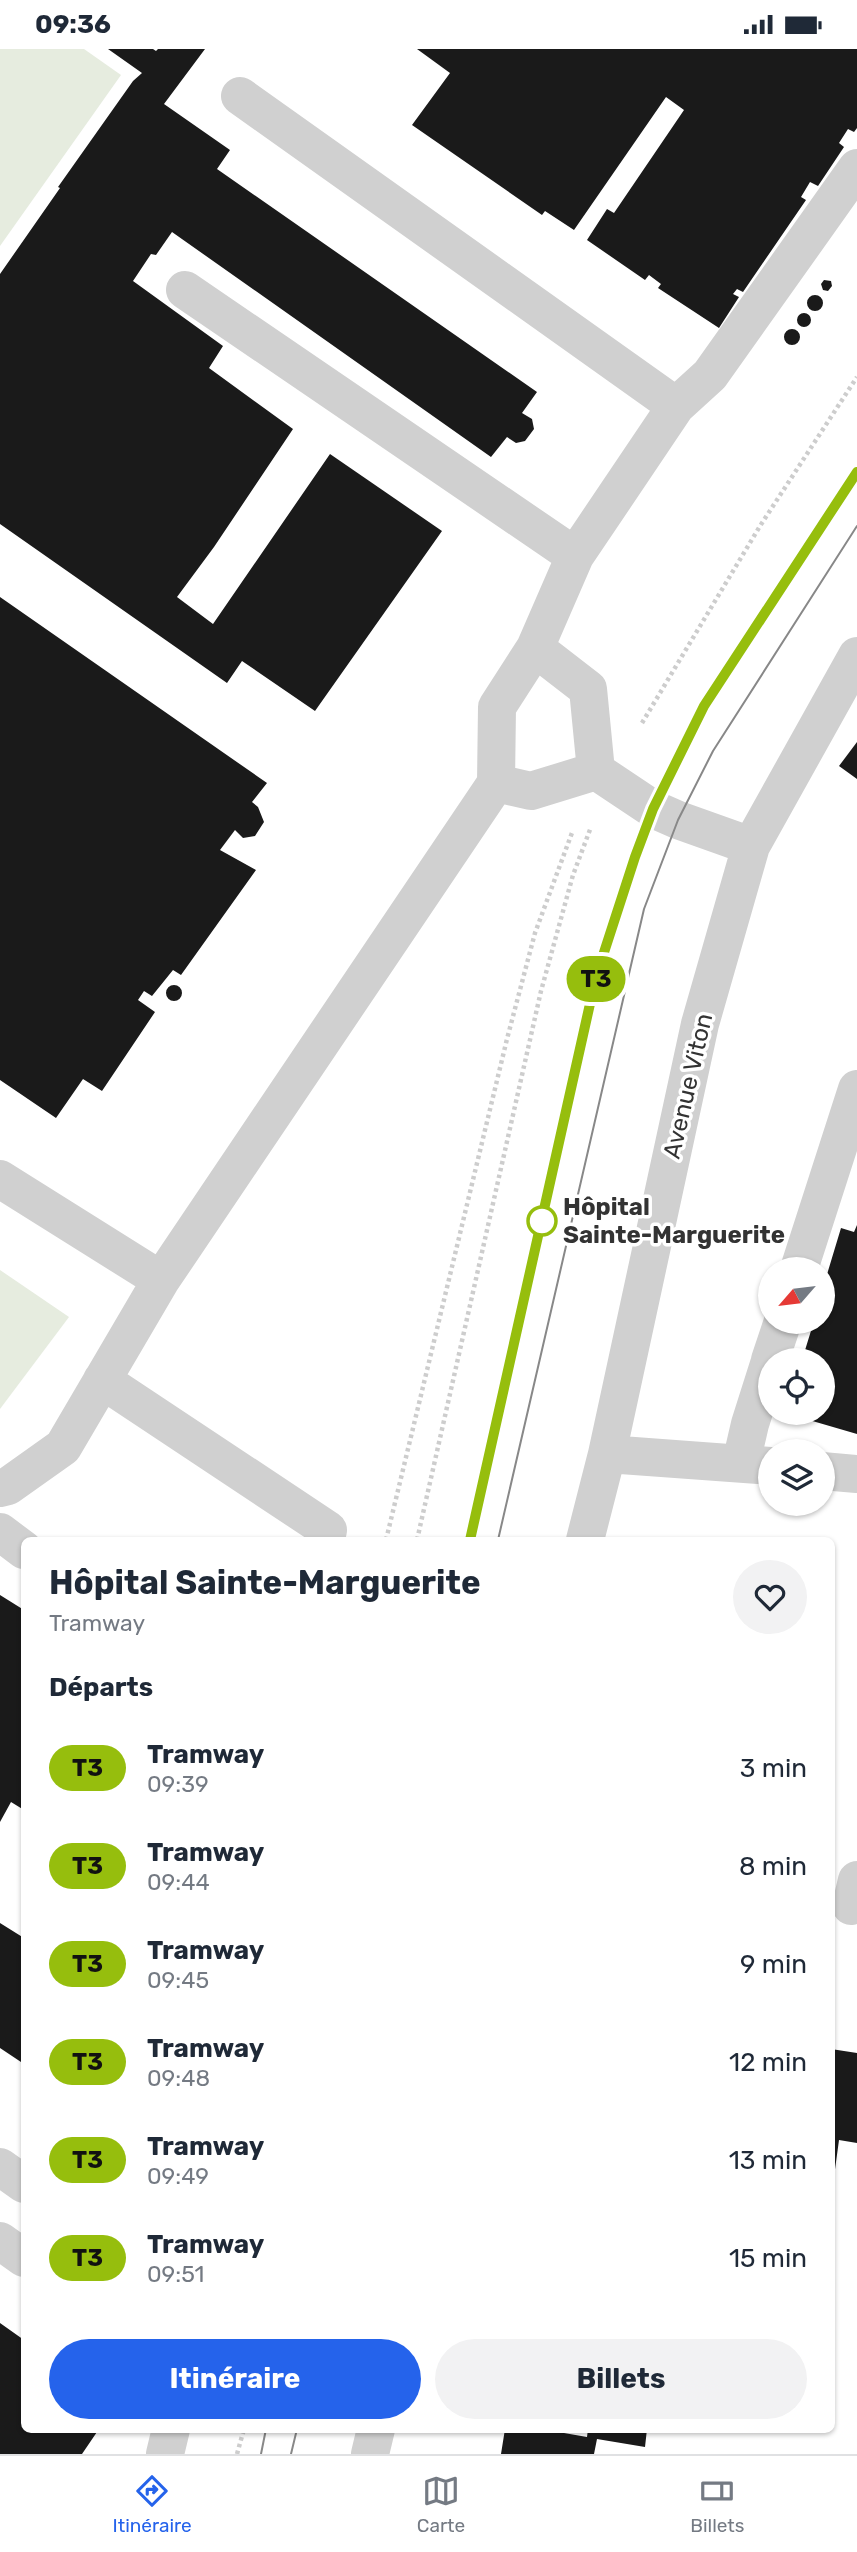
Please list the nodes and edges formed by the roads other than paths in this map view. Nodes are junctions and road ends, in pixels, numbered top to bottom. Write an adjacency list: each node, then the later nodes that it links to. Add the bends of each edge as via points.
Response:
1 (240, 96): 4 (street)
2 (857, 168): 4 (street, via 710,375)
3 (185, 290): 5 (street)
4 (676, 406): 5 (street)
5 (575, 557): 6 (street)
6 (535, 648): 8 (street, via 588,689); 9 (street, via 497,707)
7 (857, 656): 10 (street, Avenue Viton)
8 (602, 775): 9 (street, via 531,791); 10 (street, via 665,814)
9 (496, 783): 14 (street)
10 (751, 846): 17 (street, Avenue Viton, via 700,1024)
11 (857, 1089): 13 (street)
12 (0, 1179): 14 (street)
13 (803, 1257)
14 (161, 1280): 15 (street)
15 (102, 1380): 21 (street, via 62,1447); 23 (street, via 328,1530)
16 (758, 1398): 18 (street, via 750,1424)
17 (607, 1454): 18 (street); 24 (street, Avenue Viton)
18 (755, 1464)
19 (835, 1472): 20 (street)
20 (857, 1474)
21 (0, 1488)
22 (0, 1532): 25 (street)
23 (327, 1537)
24 (586, 1537)
25 (21, 1549)
26 (0, 2167): 27 (street)
27 (21, 2182)
28 (0, 2241): 29 (street)
29 (21, 2256)
30 (170, 2433): 32 (street)
31 (375, 2433): 33 (street)
32 (165, 2454)
33 (370, 2454)

